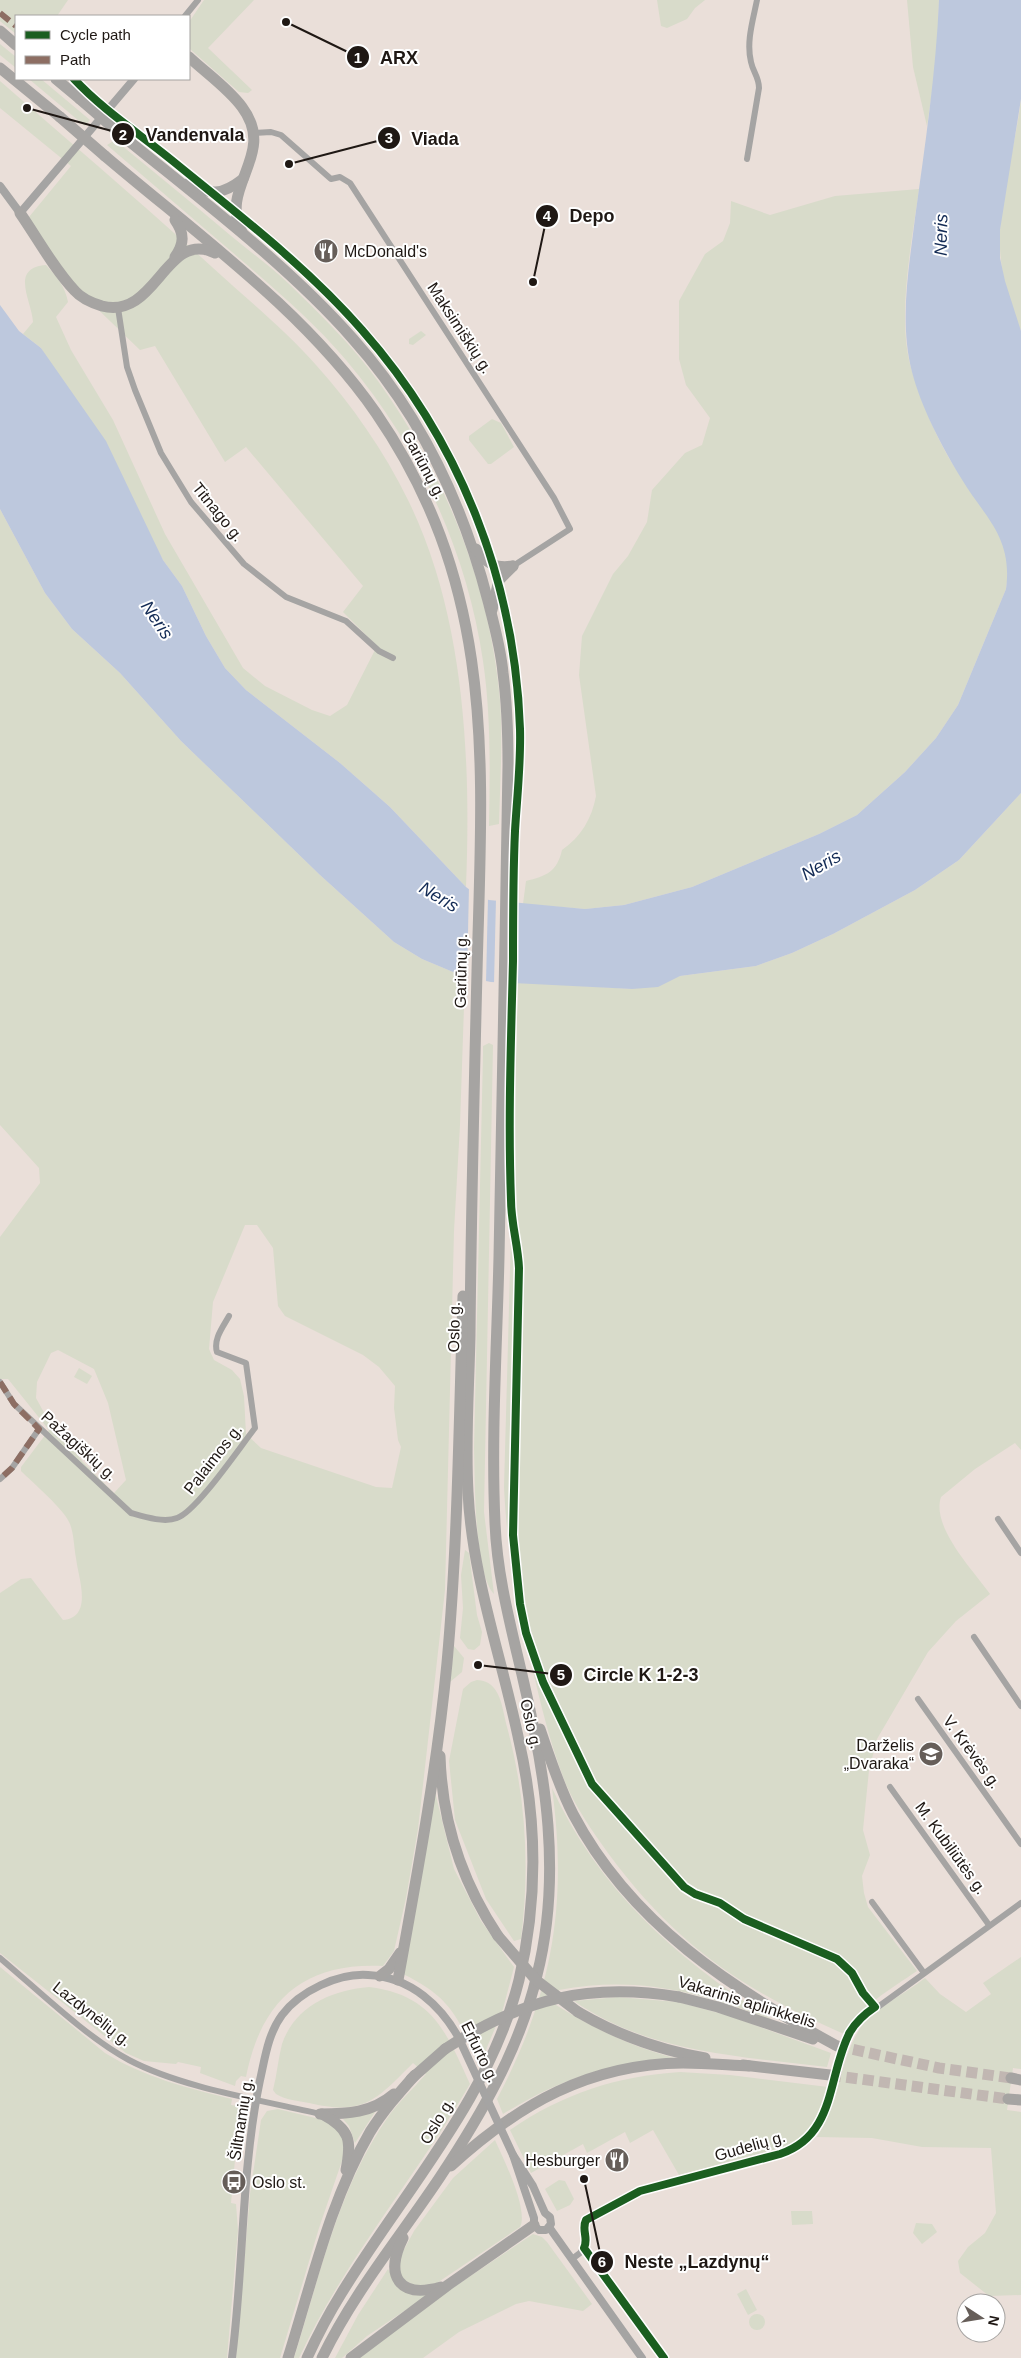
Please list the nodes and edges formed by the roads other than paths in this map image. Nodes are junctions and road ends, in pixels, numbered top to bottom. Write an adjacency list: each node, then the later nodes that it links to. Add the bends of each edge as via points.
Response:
1 (198, 0): 3 (street)
2 (757, 0): 11 (street, via 749,48 759,88)
3 (186, 15)
4 (0, 31): 5 (highway)
5 (15, 44)
6 (190, 58): 10 (highway, via 242,107)
7 (0, 68): 15 (highway, Gariūnų g., bridge)
8 (57, 80): 13 (highway, Gariūnų g., bridge)
9 (133, 80): 16 (street)
10 (254, 133): 12 (highway, via 254,153); 22 (street, Maksimiškių g., via 281,135 331,179 340,177 350,183 554,498 570,529)
11 (748, 159)
12 (243, 179): 13 (highway, via 225,191 212,192); 17 (highway, via 235,211)
13 (177, 180): 17 (highway, Gariūnų g.)
14 (0, 186): 16 (street)
15 (167, 209): 18 (highway, Gariūnų g.); 19 (highway, via 182,230 183,238)
16 (20, 213): 20 (highway, via 75,291 90,302)
17 (244, 237): 21 (highway, Gariūnų g., via 327,311 382,373 434,454)
18 (228, 260): 19 (highway, via 197,248 184,252); 25 (highway, Gariūnų g., via 286,310 356,386 396,444 430,511 456,580 476,676 481,764)
19 (167, 269): 20 (highway, via 142,297)
20 (118, 308): 24 (street, Titnago g., via 127,367 135,390 161,453 191,502 244,564 286,597 346,621 379,651)
21 (470, 541): 22 (highway, via 490,564 502,568); 23 (highway, Gariūnų g.)
22 (513, 566): 23 (highway, via 499,580)
23 (491, 614): 26 (highway, Gariūnų g., via 503,670 507,715)
24 (393, 658)
25 (475, 1042): 27 (highway, Oslo g.)
26 (502, 1042): 36 (highway, Oslo g., via 495,1522 498,1565)
27 (472, 1140): 39 (highway, via 464,1258 454,1574); 68 (highway, Oslo g., via 468,1493 480,1579 520,1743 527,1786 534,1859 532,1907 511,2006 482,2074 443,2144 343,2291)
28 (229, 1316): 32 (street, Palaimos g., via 216,1340 217,1352 246,1363 255,1428 185,1513 172,1519)
29 (0, 1382): 30 (street, Pažagiškių g., via 14,1404)
30 (39, 1429): 31 (street, via 12,1468); 32 (street, Pažagiškių g., via 132,1513)
31 (0, 1479)
32 (150, 1518)
33 (998, 1520): 34 (street)
34 (1021, 1553)
35 (974, 1637): 38 (street)
36 (524, 1682): 51 (highway, Vakarinis aplinkkelis, bridge, via 551,1762 573,1814 622,1885 702,1964 780,2015 837,2046 679,1997 606,1991 552,1999 490,2021 445,2049); 58 (highway, Oslo g., via 539,1754 550,1834 548,1924 530,2002 516,2041 500,2075)
37 (918, 1699): 41 (street, V. Krėvės g.)
38 (1021, 1706)
39 (441, 1719): 45 (highway); 50 (highway, bridge, via 444,1798 465,1878 498,1936 536,1980 604,2028 652,2047)
40 (890, 1787): 44 (street, M. Kubiliūtės g.)
41 (1021, 1844)
42 (872, 1902): 47 (street)
43 (1021, 1903): 44 (street, Gudelių g.)
44 (989, 1924): 47 (street, Gudelių g.)
45 (404, 1947): 48 (highway); 49 (highway)
46 (0, 1958): 53 (street, Lazdynėlių g., via 98,2039 130,2061 180,2080)
47 (924, 1973): 64 (street, Gudelių g., via 870,2010 850,2032 828,2105 803,2142 793,2150 629,2196 586,2220 583,2227 586,2244)
48 (380, 1976): 49 (street, Šiltnamių g.); 53 (street, Šiltnamių g., via 351,1976 329,1982 290,2006 281,2016 268,2043)
49 (398, 1980): 57 (street, Erfurto g., bridge, via 434,2004 452,2025)
50 (749, 2066): 52 (highway); 58 (highway, via 683,2063 641,2066 578,2083 536,2101 506,2120)
51 (415, 2075): 56 (highway, via 390,2098 369,2109 348,2114); 59 (highway, via 371,2131)
52 (830, 2076)
53 (256, 2098): 56 (street, Lazdynėlių g.); 66 (street, Šiltnamių g., via 249,2143)
54 (1008, 2098): 55 (highway)
55 (1021, 2100)
56 (320, 2114): 59 (highway, via 340,2125 349,2140)
57 (513, 2155): 61 (street, Erfurto g., via 533,2186); 62 (street, Erfurto g.)
58 (442, 2174): 60 (highway, Oslo g.)
59 (343, 2187): 67 (highway)
60 (418, 2208): 65 (highway, via 397,2250 394,2260 396,2276 416,2290); 69 (highway, Oslo g., via 370,2274)
61 (545, 2213): 62 (street, via 539,2213); 63 (street, via 551,2220)
62 (534, 2222): 63 (street, via 539,2230); 65 (highway)
63 (549, 2227): 64 (street)
64 (572, 2259): 71 (street)
65 (448, 2285): 70 (highway)
66 (232, 2358)
67 (288, 2358)
68 (306, 2358)
69 (322, 2358)
70 (351, 2358)
71 (642, 2358)

